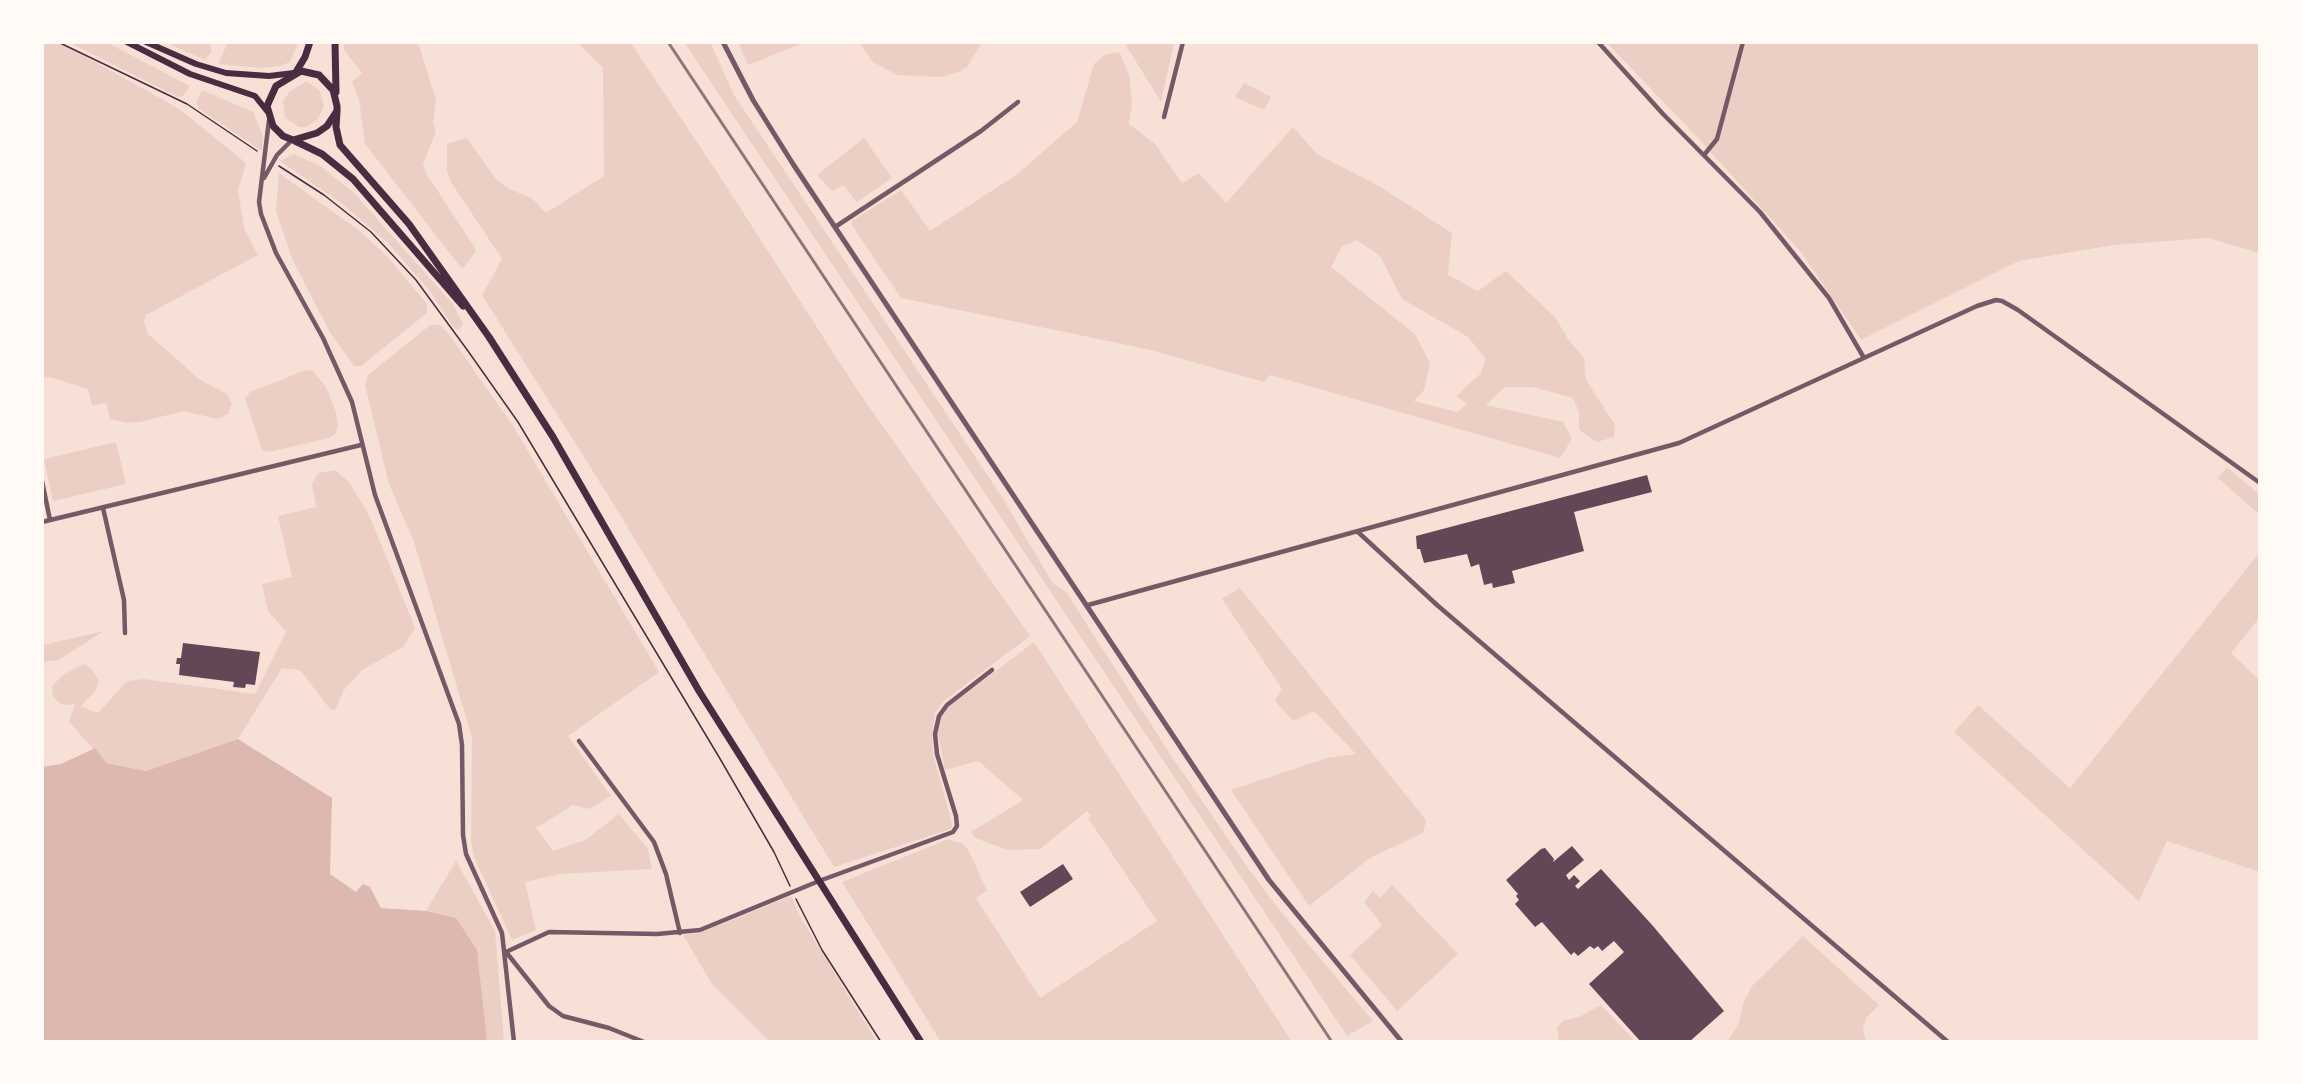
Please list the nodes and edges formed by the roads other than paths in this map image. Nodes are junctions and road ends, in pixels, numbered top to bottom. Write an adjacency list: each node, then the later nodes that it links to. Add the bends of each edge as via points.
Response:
1 (127, 42): 13 (main road, via 198,77 255,96 265,105)
2 (147, 42): 9 (main road, via 226,73)
3 (310, 42): 9 (highway)
4 (335, 42): 10 (highway)
5 (723, 42): 18 (street, via 753,100)
6 (1183, 42): 14 (street)
7 (1598, 42): 16 (street)
8 (1743, 42): 16 (street, via 1717,139)
9 (295, 73): 10 (highway, via 313,72); 13 (highway, via 272,91 267,106)
10 (336, 95): 12 (highway)
11 (1018, 102): 18 (street, via 981,131)
12 (337, 111): 15 (highway, via 327,126); 19 (highway, via 338,137 344,151 409,224)
13 (269, 117): 15 (highway, via 277,131); 17 (street)
14 (1164, 117)
15 (292, 140): 17 (street, via 277,155); 19 (highway, via 322,154 353,179)
16 (1704, 155): 20 (street, via 1760,212 1829,298)
17 (261, 183): 21 (street, via 259,202 266,232 344,381)
18 (835, 227): 28 (street)
19 (489, 337): 32 (highway, via 553,437 699,691)
20 (1864, 358): 23 (street, via 1985,302 2002,301); 27 (street, via 1678,443)
21 (362, 446): 24 (street); 34 (street, via 375,495 459,724 466,854 495,916)
22 (42, 481): 25 (street)
23 (2260, 483)
24 (104, 508): 25 (street); 29 (street, via 124,600)
25 (51, 520): 26 (street)
26 (42, 522)
27 (1358, 532): 28 (street); 39 (street, via 1437,605)
28 (1088, 605): 38 (street, via 1276,889)
29 (125, 633)
30 (992, 670): 32 (street, via 947,705 939,716 935,734 937,754 956,816 955,831)
31 (579, 741): 33 (street, via 654,842)
32 (819, 881): 33 (street, via 700,930); 37 (highway)
33 (680, 933): 34 (street, via 557,932)
34 (506, 952): 35 (street); 36 (street, via 549,1006 563,1016)
35 (514, 1042)
36 (644, 1042)
37 (921, 1042)
38 (1402, 1042)
39 (1948, 1042)

